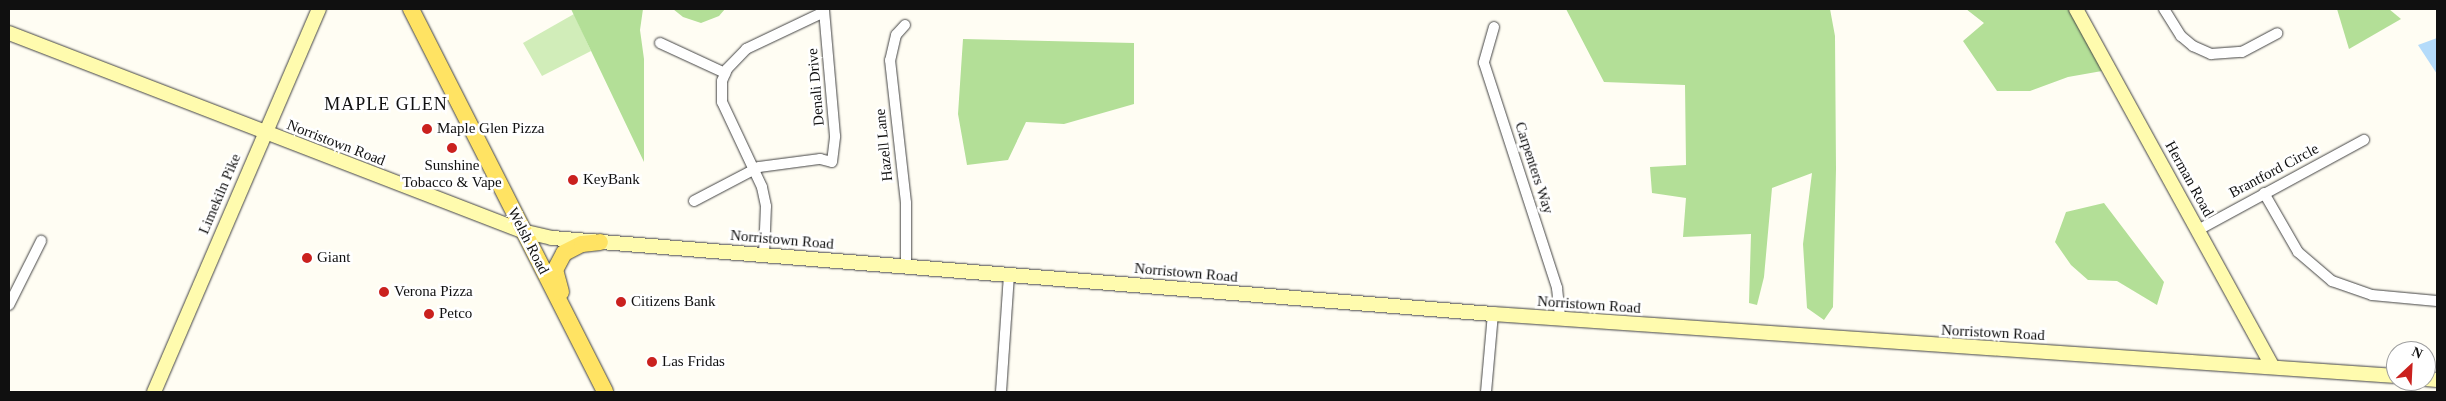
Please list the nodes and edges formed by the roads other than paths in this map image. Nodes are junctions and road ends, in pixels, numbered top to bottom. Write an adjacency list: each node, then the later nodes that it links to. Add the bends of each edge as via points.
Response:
1 (319, 9): 12 (main road, Limekiln Pike)
2 (411, 9): 18 (main road, Welsh Road)
3 (2076, 9): 17 (main road, Herman Road)
4 (2164, 9): 8 (street, via 2181,36 2211,54 2242,52)
5 (824, 10): 11 (street, via 746,49); 14 (street, Denali Drive, via 835,136 832,162 820,159 770,164)
6 (905, 25): 22 (street, Hazell Lane, via 896,35 890,60 906,203)
7 (1494, 27): 27 (street, Carpenters Way, via 1484,63 1557,288)
8 (2277, 33)
9 (9, 34): 12 (main road, Norristown Road)
10 (660, 43): 11 (street)
11 (725, 73): 14 (street, via 722,102)
12 (264, 133): 18 (main road, Norristown Road); 31 (main road, Limekiln Pike)
13 (2364, 140): 15 (street, Brantford Circle)
14 (754, 169): 16 (street); 21 (street, via 766,206)
15 (2264, 192): 17 (street, Brantford Circle); 24 (street, via 2298,252 2332,281 2372,295)
16 (694, 201)
17 (2198, 230): 29 (main road, Herman Road)
18 (522, 231): 20 (main road, Norristown Road, via 552,238); 28 (main road, Welsh Road)
19 (41, 241): 25 (street)
20 (600, 242): 21 (main road, Norristown Road); 28 (main road, via 564,253 555,270)
21 (764, 255): 22 (main road, Norristown Road)
22 (906, 266): 23 (main road, Norristown Road)
23 (1009, 275): 26 (main road, Norristown Road); 33 (street)
24 (2437, 301)
25 (9, 305)
26 (1493, 314): 27 (main road, Norristown Road); 34 (street)
27 (1560, 318): 29 (main road, Norristown Road, via 1876,343)
28 (578, 339): 32 (main road, Welsh Road)
29 (2272, 366): 30 (main road, Norristown Road)
30 (2386, 375)
31 (154, 392)
32 (605, 392)
33 (1001, 392)
34 (1486, 392)

